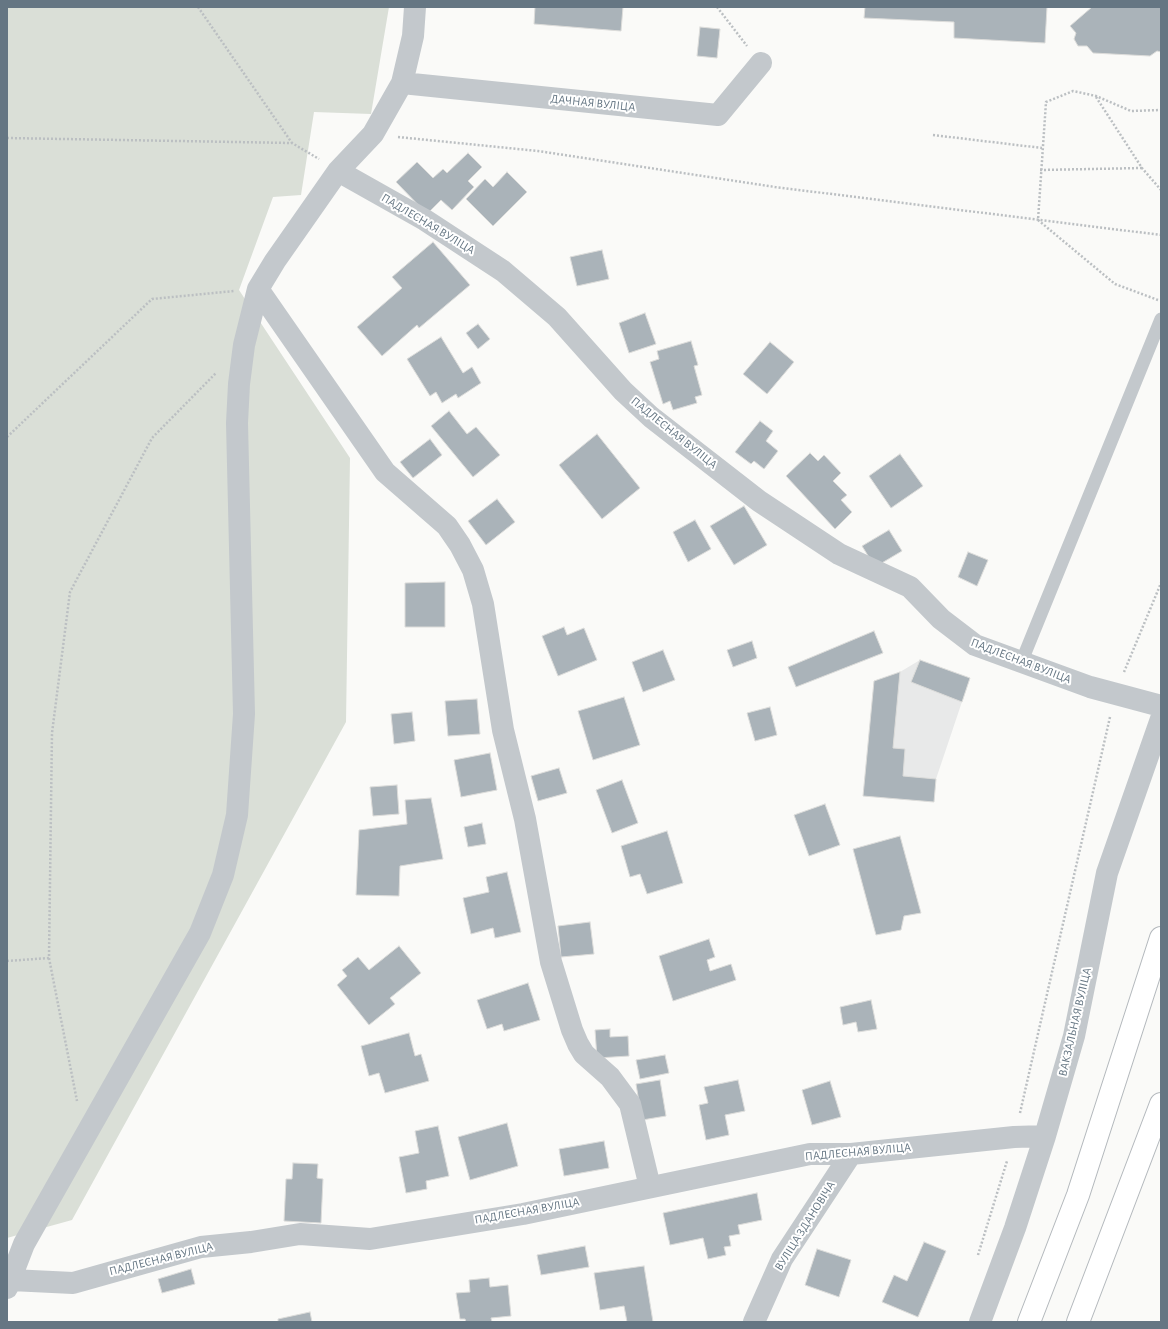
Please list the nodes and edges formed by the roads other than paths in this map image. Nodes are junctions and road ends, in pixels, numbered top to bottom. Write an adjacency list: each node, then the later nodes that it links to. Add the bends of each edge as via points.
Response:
1 (415, 7): 3 (street)
2 (761, 63): 3 (street, ДАЧНАЯ ВУЛІЦА, via 718,115)
3 (402, 83): 4 (street, via 373,134)
4 (338, 171): 5 (street, via 275,260); 7 (street, ПАДЛЕСНАЯ ВУЛІЦА, via 425,220 503,271 557,317 623,391 651,417 759,501 839,554 910,587 941,619 975,645)
5 (258, 289): 14 (street, via 385,472 447,526 460,544 473,570 483,604 503,730 525,819 551,962 578,1044 584,1054 610,1077 630,1104); 15 (street, via 244,345 237,423 244,714 236,815 223,875 200,933 24,1244)
6 (1161, 318): 7 (lane)
7 (1021, 663): 8 (street, ПАДЛЕСНАЯ ВУЛІЦА, via 1090,687)
8 (1161, 706)
9 (1161, 719): 12 (street, ВАКЗАЛЬНАЯ ВУЛІЦА, via 1107,873 1074,1036)
10 (1161, 938): 18 (highway, via 1078,1196)
11 (1161, 1104): 19 (highway)
12 (1045, 1136): 13 (street, ПАДЛЕСНАЯ ВУЛІЦА); 17 (street, ВАКЗАЛЬНАЯ ВУЛІЦА, via 1015,1228)
13 (851, 1154): 14 (street, ПАДЛЕСНАЯ ВУЛІЦА, via 810,1154); 16 (street, ВУЛІЦА ЗДАНОВІЧА, via 782,1259)
14 (650, 1187): 15 (street, ПАДЛЕСНАЯ ВУЛІЦА, via 523,1214 370,1239 300,1234 201,1247 73,1282)
15 (9, 1284)
16 (754, 1322)
17 (980, 1322)
18 (1029, 1322)
19 (1078, 1322)

